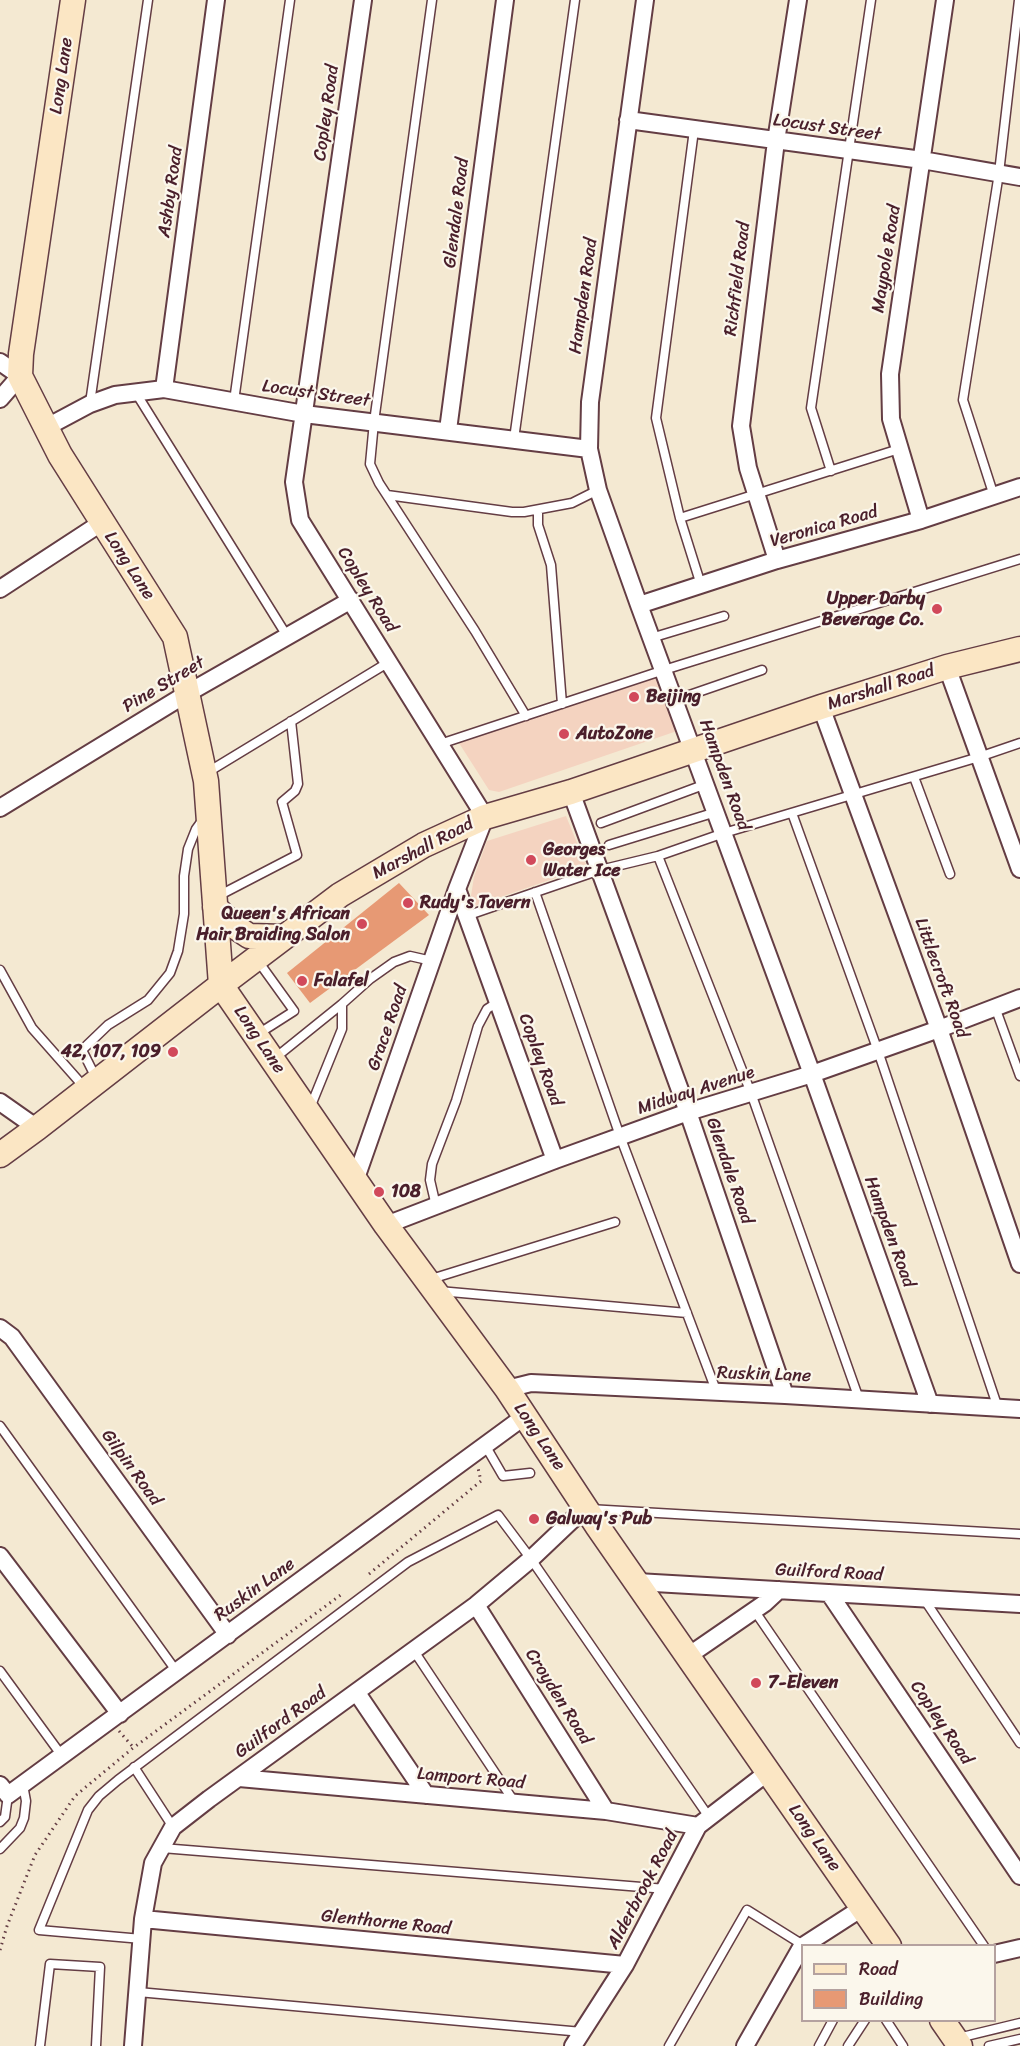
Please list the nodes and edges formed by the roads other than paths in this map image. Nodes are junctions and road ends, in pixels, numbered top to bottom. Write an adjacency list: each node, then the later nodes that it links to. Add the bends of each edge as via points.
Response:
1 (73, 0): 22 (street, Long Lane)
2 (148, 0): 27 (lane)
3 (216, 0): 23 (street, Ashby Road)
4 (290, 0): 26 (lane)
5 (363, 0): 28 (street, Copley Road)
6 (432, 0): 29 (lane)
7 (505, 0): 31 (street, Glendale Road)
8 (575, 0): 32 (lane)
9 (645, 0): 14 (street, Hampden Road)
10 (798, 0): 16 (street, Richfield Road)
11 (870, 0): 17 (lane)
12 (945, 0): 18 (street, Maypole Road)
13 (1019, 0): 19 (lane)
14 (628, 120): 15 (street, Locust Street); 33 (street, Hampden Road, via 590,402)
15 (694, 130): 16 (street, Locust Street); 42 (lane, via 656,418)
16 (776, 141): 17 (street, Locust Street); 38 (street, Richfield Road, via 741,426)
17 (849, 150): 18 (street, Locust Street); 35 (lane, via 811,408)
18 (922, 160): 19 (street, Locust Street); 34 (street, Maypole Road, via 890,374 891,418)
19 (999, 173): 20 (street, Locust Street); 40 (lane, via 963,400)
20 (1020, 177)
21 (0, 362): 22 (street)
22 (20, 376): 25 (street); 30 (street, Long Lane)
23 (164, 389): 24 (street, Locust Street); 26 (street, Locust Street)
24 (136, 393): 27 (street, Locust Street); 52 (lane)
25 (0, 399)
26 (234, 401): 28 (street, Locust Street)
27 (90, 404): 30 (street, Locust Street)
28 (304, 414): 29 (street, Locust Street); 49 (street, Copley Road, via 294,482 300,520)
29 (374, 422): 31 (street, Locust Street); 39 (lane, via 370,464)
30 (45, 428): 44 (street, Long Lane)
31 (448, 430): 32 (street, Locust Street)
32 (514, 439): 33 (street, Locust Street)
33 (589, 449): 37 (street, Hampden Road)
34 (899, 449): 35 (lane); 43 (street, Maypole Road)
35 (831, 471): 38 (lane)
36 (1020, 487): 40 (street, Veronica Road)
37 (598, 490): 41 (lane, via 572,503); 50 (street, Hampden Road)
38 (757, 494): 42 (lane); 46 (street, Richfield Road)
39 (387, 495): 41 (lane, via 512,512); 63 (lane)
40 (994, 496): 43 (street, Veronica Road)
41 (538, 511): 61 (lane, via 538,525 550,565)
42 (680, 518): 47 (lane)
43 (921, 520): 46 (street, Veronica Road)
44 (101, 523): 48 (street); 59 (street, Long Lane, via 175,638)
45 (1020, 559): 57 (lane)
46 (777, 560): 47 (street, Veronica Road)
47 (701, 585): 50 (street, Veronica Road)
48 (0, 589)
49 (351, 600): 52 (street, Pine Street); 55 (street, Copley Road)
50 (639, 605): 53 (street, Hampden Road)
51 (724, 616): 53 (lane)
52 (286, 636): 59 (street, Pine Street)
53 (651, 638): 57 (street, Hampden Road)
54 (1020, 648): 56 (street, Marshall Road)
55 (389, 662): 64 (lane); 66 (street, Copley Road)
56 (947, 667): 62 (street, Marshall Road); 68 (street)
57 (664, 670): 60 (street, Hampden Road); 61 (lane)
58 (762, 670): 60 (lane)
59 (188, 693): 69 (street, Long Lane); 74 (street, Pine Street)
60 (675, 700): 67 (street, Hampden Road)
61 (562, 704): 63 (lane)
62 (821, 707): 67 (street, Marshall Road); 73 (street, Littlecroft Road)
63 (526, 716): 66 (lane)
64 (291, 721): 69 (lane); 88 (lane, via 298,784 295,792 282,802 297,855)
65 (1020, 743): 68 (lane)
66 (440, 744): 78 (street, Copley Road)
67 (694, 750): 71 (street, Hampden Road); 72 (street, Marshall Road)
68 (980, 757): 70 (lane); 83 (street)
69 (205, 774): 75 (street, Long Lane)
70 (914, 777): 73 (lane); 85 (lane)
71 (706, 784): 76 (street, Hampden Road); 79 (lane)
72 (571, 792): 78 (street, Marshall Road); 84 (street, Glendale Road)
73 (853, 795): 77 (lane); 99 (street, Littlecroft Road)
74 (0, 808)
75 (209, 812): 88 (street, Long Lane); 105 (lane, via 188,849 184,914 170,973 148,1000 108,1025 82,1050)
76 (716, 812): 80 (street, Hampden Road); 81 (lane)
77 (792, 813): 80 (lane); 101 (lane)
78 (485, 817): 86 (street); 90 (street, Marshall Road, via 424,845 368,878)
79 (601, 823)
80 (724, 833): 82 (lane); 103 (street, Hampden Road)
81 (609, 845)
82 (658, 856): 84 (lane); 106 (lane)
83 (1020, 868)
84 (600, 870): 87 (lane); 108 (street, Glendale Road)
85 (950, 874)
86 (457, 889): 89 (street, Copley Road); 92 (street, Grace Road)
87 (535, 892): 89 (lane); 111 (lane)
88 (215, 902): 90 (street, via 234,926 249,936); 94 (street, Long Lane)
89 (466, 916): 96 (street, Copley Road)
90 (284, 937): 91 (street, Marshall Road)
91 (256, 958): 94 (street, Marshall Road); 100 (lane, via 294,1011)
92 (432, 961): 97 (lane, via 410,956 394,962); 114 (street, Grace Road)
93 (0, 970): 105 (lane, via 32,1028)
94 (221, 985): 100 (street, Long Lane); 105 (street, Marshall Road)
95 (1020, 998): 98 (street, Midway Avenue)
96 (498, 1002): 113 (street, Copley Road); 115 (lane, via 487,1009 478,1026 432,1164 430,1180)
97 (342, 1004): 102 (lane); 109 (lane, via 342,1029)
98 (995, 1007): 99 (street, Midway Avenue); 104 (lane)
99 (939, 1029): 101 (street, Midway Avenue); 118 (street, Littlecroft Road)
100 (256, 1035): 102 (street, Long Lane)
101 (878, 1051): 103 (street, Midway Avenue); 127 (lane)
102 (273, 1060): 109 (street, Long Lane)
103 (812, 1074): 106 (street, Midway Avenue); 126 (street, Hampden Road)
104 (1020, 1076)
105 (92, 1086): 110 (street, Marshall Road)
106 (751, 1093): 108 (street, Midway Avenue); 125 (lane)
107 (0, 1102): 110 (street)
108 (688, 1112): 111 (street, Midway Avenue); 124 (street, Glendale Road)
109 (309, 1113): 114 (street, Long Lane)
110 (37, 1128): 112 (street, Marshall Road)
111 (621, 1136): 113 (street, Midway Avenue); 120 (lane)
112 (0, 1155)
113 (555, 1160): 115 (street, Midway Avenue)
114 (355, 1181): 117 (street, Long Lane)
115 (436, 1206): 117 (street, Midway Avenue)
116 (615, 1222): 119 (lane)
117 (386, 1225): 119 (street, Long Lane)
118 (1020, 1264)
119 (432, 1285): 120 (lane); 122 (street, Long Lane)
120 (687, 1313): 123 (lane)
121 (0, 1328): 144 (street, Gilpin Road, via 12,1337)
122 (507, 1389): 123 (street, Ruskin Lane, via 531,1383); 129 (street, Long Lane)
123 (717, 1393): 124 (street, Ruskin Lane)
124 (784, 1395): 125 (street, Ruskin Lane)
125 (859, 1400): 126 (street, Ruskin Lane)
126 (930, 1404): 127 (street, Ruskin Lane)
127 (998, 1409): 128 (street, Ruskin Lane)
128 (1020, 1409)
129 (525, 1416): 131 (street, Ruskin Lane); 133 (street, Long Lane)
130 (0, 1426): 148 (lane)
131 (485, 1445): 132 (lane, via 502,1476); 144 (street, Ruskin Lane)
132 (530, 1473)
133 (586, 1508): 134 (lane); 136 (street, Guilford Road); 137 (street, Long Lane)
134 (1020, 1533)
135 (0, 1556): 150 (street)
136 (531, 1559): 142 (street, Guilford Road); 153 (lane, via 498,1515 408,1562); 162 (lane)
137 (637, 1582): 138 (street, Guilford Road); 146 (street, Long Lane)
138 (779, 1590): 139 (street, Guilford Road); 143 (street)
139 (829, 1593): 140 (street, Guilford Road); 166 (street, Copley Road)
140 (924, 1598): 141 (street, Guilford Road); 151 (lane)
141 (1020, 1604)
142 (476, 1605): 145 (street, Guilford Road); 160 (street, Croyden Road)
143 (754, 1610): 146 (street); 173 (lane)
144 (228, 1635): 148 (street, Ruskin Lane)
145 (414, 1651): 149 (street, Guilford Road); 159 (lane)
146 (688, 1656): 154 (street, Long Lane)
147 (0, 1671): 152 (lane)
148 (177, 1672): 150 (street, Ruskin Lane)
149 (357, 1693): 155 (street, Guilford Road); 158 (street)
150 (115, 1717): 152 (street, Ruskin Lane)
151 (1020, 1743)
152 (62, 1756): 156 (street, Ruskin Lane)
153 (134, 1767): 163 (lane); 170 (lane, via 88,1810 39,1930)
154 (768, 1772): 162 (street, Alderbrook Road); 168 (street, Long Lane)
155 (239, 1778): 158 (street, Lamport Road); 163 (street, Guilford Road)
156 (22, 1785): 157 (street, Ruskin Lane); 165 (lane, via 27,1801 24,1818)
157 (4, 1790): 161 (lane, via 5,1817)
158 (426, 1795): 159 (street, Lamport Road)
159 (516, 1803): 160 (street, Lamport Road)
160 (606, 1811): 162 (street, Lamport Road)
161 (0, 1822)
162 (704, 1822): 167 (street, Alderbrook Road)
163 (173, 1827): 164 (street, Guilford Road)
164 (161, 1848): 167 (lane); 169 (street, Guilford Road, via 153,1863)
165 (0, 1849)
166 (1020, 1876)
167 (666, 1889): 178 (street, Alderbrook Road)
168 (862, 1908): 171 (street); 172 (street, Long Lane)
169 (144, 1919): 170 (street, Guilford Road); 178 (street, Glenthorne Road)
170 (142, 1939): 179 (street, Guilford Road)
171 (808, 1944)
172 (888, 1944)
173 (983, 1944)
174 (801, 1947): 190 (lane, via 747,1910)
175 (1020, 1948): 177 (street)
176 (801, 1950): 191 (street)
177 (996, 1954)
178 (624, 1965): 185 (street, Alderbrook Road)
179 (138, 1992): 185 (lane); 189 (street, Guilford Road)
180 (832, 2022): 192 (lane)
181 (864, 2022): 193 (lane)
182 (887, 2022): 194 (lane)
183 (1020, 2023): 184 (lane)
184 (952, 2035)
185 (577, 2039)
186 (1020, 2039): 195 (lane)
187 (40, 2046): 188 (lane, via 50,1964 100,1967)
188 (96, 2046)
189 (134, 2046)
190 (669, 2046)
191 (745, 2046)
192 (819, 2046)
193 (848, 2046)
194 (903, 2046)
195 (989, 2046)

